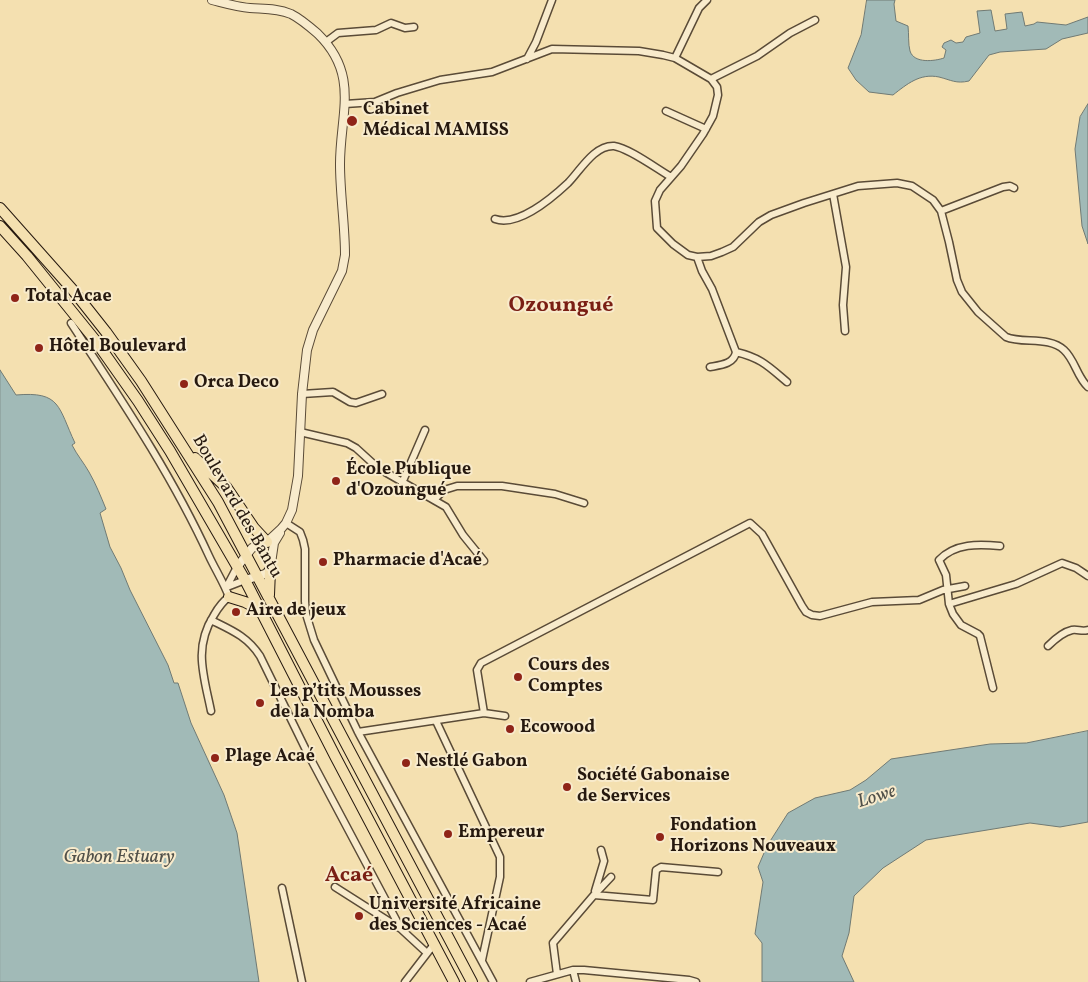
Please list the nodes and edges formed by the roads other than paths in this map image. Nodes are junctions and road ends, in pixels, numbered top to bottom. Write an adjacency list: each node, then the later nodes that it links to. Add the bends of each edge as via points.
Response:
1 (212, 0): 7 (street, via 250,8)
2 (277, 0): 7 (street)
3 (552, 0): 12 (street)
4 (698, 0): 6 (street)
5 (707, 0): 6 (street)
6 (699, 8): 11 (street)
7 (275, 9): 10 (street, via 304,22)
8 (815, 20): 13 (street)
9 (414, 27): 10 (street, via 405,28 391,23 376,30 338,33)
10 (326, 42): 14 (street, via 340,66)
11 (675, 58): 12 (street, via 639,51 561,48 546,50); 13 (street)
12 (526, 60): 14 (street, via 492,72 440,80 375,102)
13 (711, 79): 16 (street, via 718,95)
14 (345, 104): 31 (street, via 340,162 345,255 342,270 309,340)
15 (666, 111): 16 (street)
16 (706, 130): 17 (street)
17 (671, 177): 22 (street, via 625,149 606,147 544,203 507,221); 24 (street, via 655,201 657,228 680,250)
18 (1014, 188): 21 (street, via 1003,187)
19 (833, 194): 21 (street, via 858,186 897,183 912,186 923,193); 24 (street, via 770,215 727,250); 26 (street, via 846,267)
20 (0, 208): 35 (highway, Boulevard des Bantu, via 106,332)
21 (941, 211): 30 (street, via 957,280 968,301 1006,337 1046,342 1064,350)
22 (495, 218)
23 (0, 226): 44 (highway, Boulevard des Bantu, via 72,310 116,369 170,451)
24 (697, 257): 27 (street)
25 (71, 322): 51 (street, via 158,458)
26 (845, 331)
27 (736, 352): 28 (street, via 731,362); 29 (street, via 763,362)
28 (710, 367)
29 (787, 382)
30 (1088, 387)
31 (302, 394): 32 (street, via 333,392 356,403); 34 (street)
32 (382, 394)
33 (424, 430): 36 (street)
34 (300, 432): 36 (street, via 347,443); 39 (street, via 296,488 292,510)
35 (185, 449): 40 (highway, via 227,488); 42 (highway, Boulevard des Bantu)
36 (402, 483): 37 (street)
37 (435, 499): 38 (street, via 444,490 457,486 502,486 555,494); 43 (street, via 446,507)
38 (584, 503)
39 (284, 526): 40 (street); 45 (street, via 274,543); 63 (street, via 300,532 304,540 306,614 314,640)
40 (267, 542): 42 (street, via 256,545)
41 (1000, 546): 50 (street, via 982,544 957,548 940,558)
42 (246, 555): 44 (street); 46 (highway, Boulevard des Bantu)
43 (484, 562)
44 (237, 566): 48 (highway, Boulevard des Bantu); 51 (street)
45 (270, 570): 46 (street); 52 (highway)
46 (258, 576): 48 (street); 52 (highway, Boulevard des Bantu)
47 (1088, 576): 53 (street, via 1064,562 1016,584)
48 (245, 580): 51 (street); 54 (highway, Boulevard des Bantu)
49 (965, 586): 50 (street)
50 (948, 589): 53 (street); 60 (street, via 919,600 872,602 827,615 812,615 802,606 762,534 750,523 481,663 477,670)
51 (227, 592): 54 (highway); 55 (street)
52 (270, 601): 79 (highway, Boulevard des Bantu)
53 (949, 604): 58 (street, via 961,625 980,636)
54 (260, 610): 71 (highway, Boulevard des Bantu)
55 (211, 620): 59 (street, via 201,655); 70 (street, via 246,638 260,656)
56 (1088, 630): 57 (street, via 1067,632)
57 (1048, 646)
58 (993, 688)
59 (211, 711)
60 (484, 712): 61 (street); 62 (street)
61 (505, 716)
62 (436, 721): 63 (street); 73 (street, via 500,857 500,877)
63 (358, 732): 73 (street)
64 (600, 850): 69 (street, via 604,861)
65 (718, 872): 69 (street, via 661,867 656,870 653,900)
66 (611, 877): 69 (street)
67 (335, 887): 70 (street)
68 (282, 888): 76 (street)
69 (594, 895): 75 (street, via 553,943)
70 (401, 929): 72 (street)
71 (435, 944): 72 (street); 78 (highway, Boulevard des Bantu)
72 (427, 953): 77 (street)
73 (482, 960): 80 (street)
74 (573, 970): 75 (street); 82 (street); 83 (street, via 634,973)
75 (557, 974): 81 (street)
76 (302, 982)
77 (405, 982)
78 (454, 982)
79 (472, 982)
80 (493, 982)
81 (530, 982)
82 (576, 982)
83 (696, 982)

